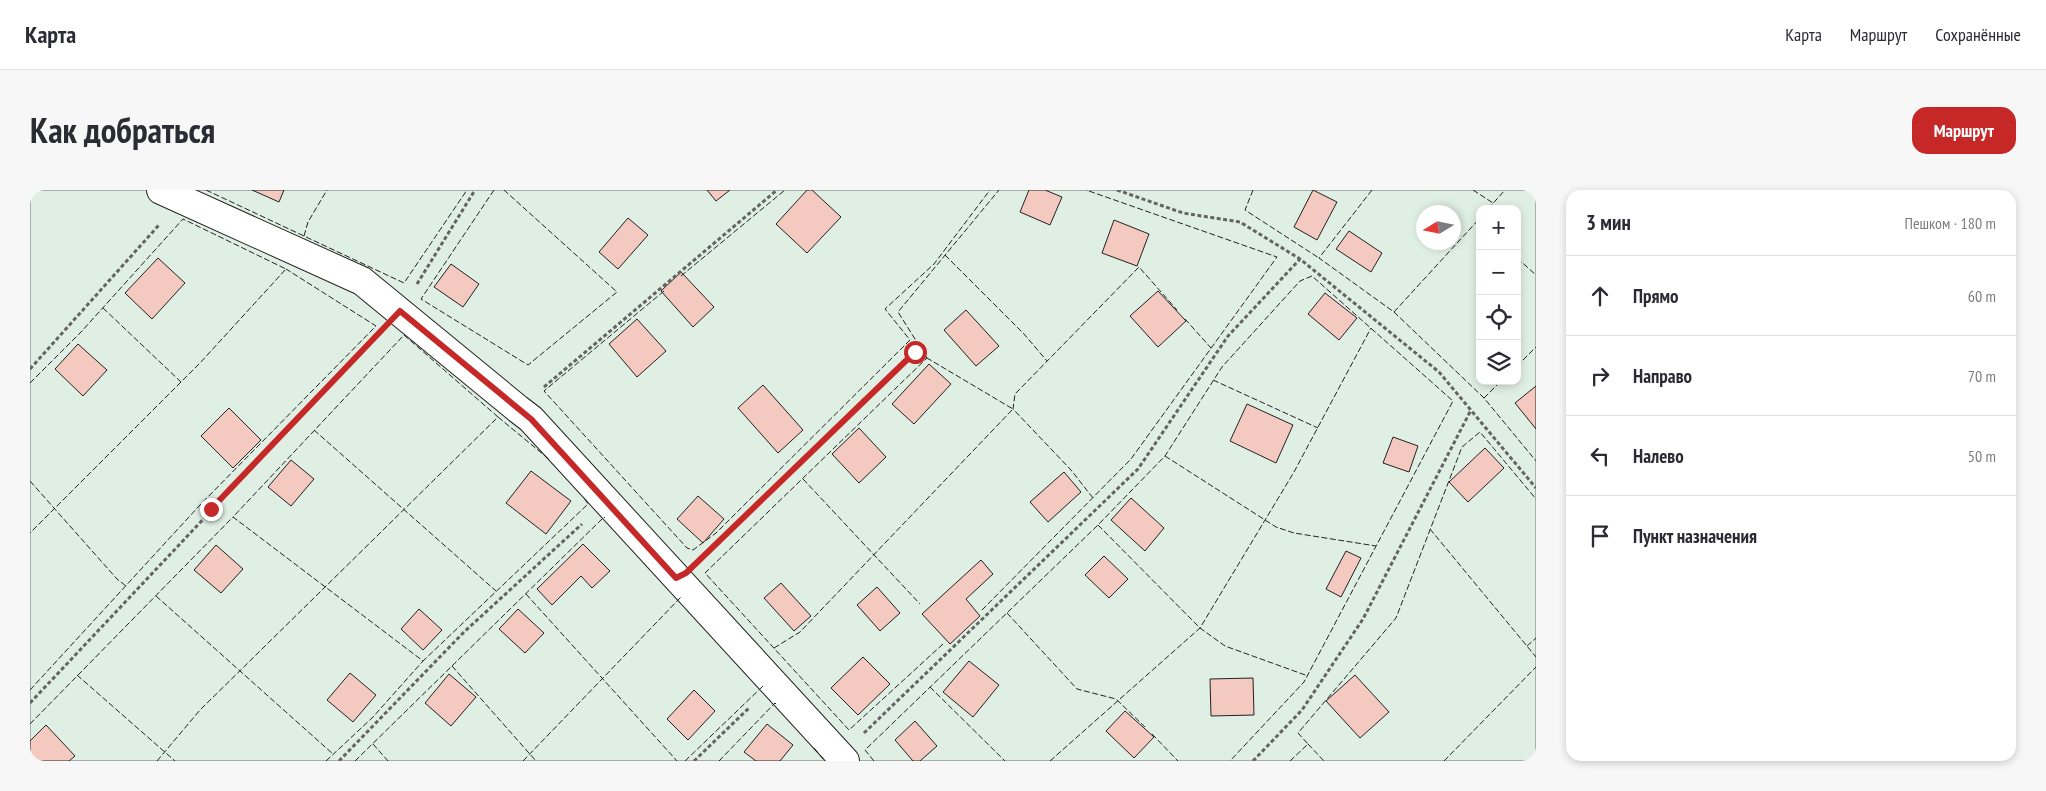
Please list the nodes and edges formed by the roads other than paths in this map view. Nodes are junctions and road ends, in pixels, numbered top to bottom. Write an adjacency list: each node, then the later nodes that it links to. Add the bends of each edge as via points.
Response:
1 (171, 195): 2 (street, via 362,281 518,409)
2 (843, 759)

